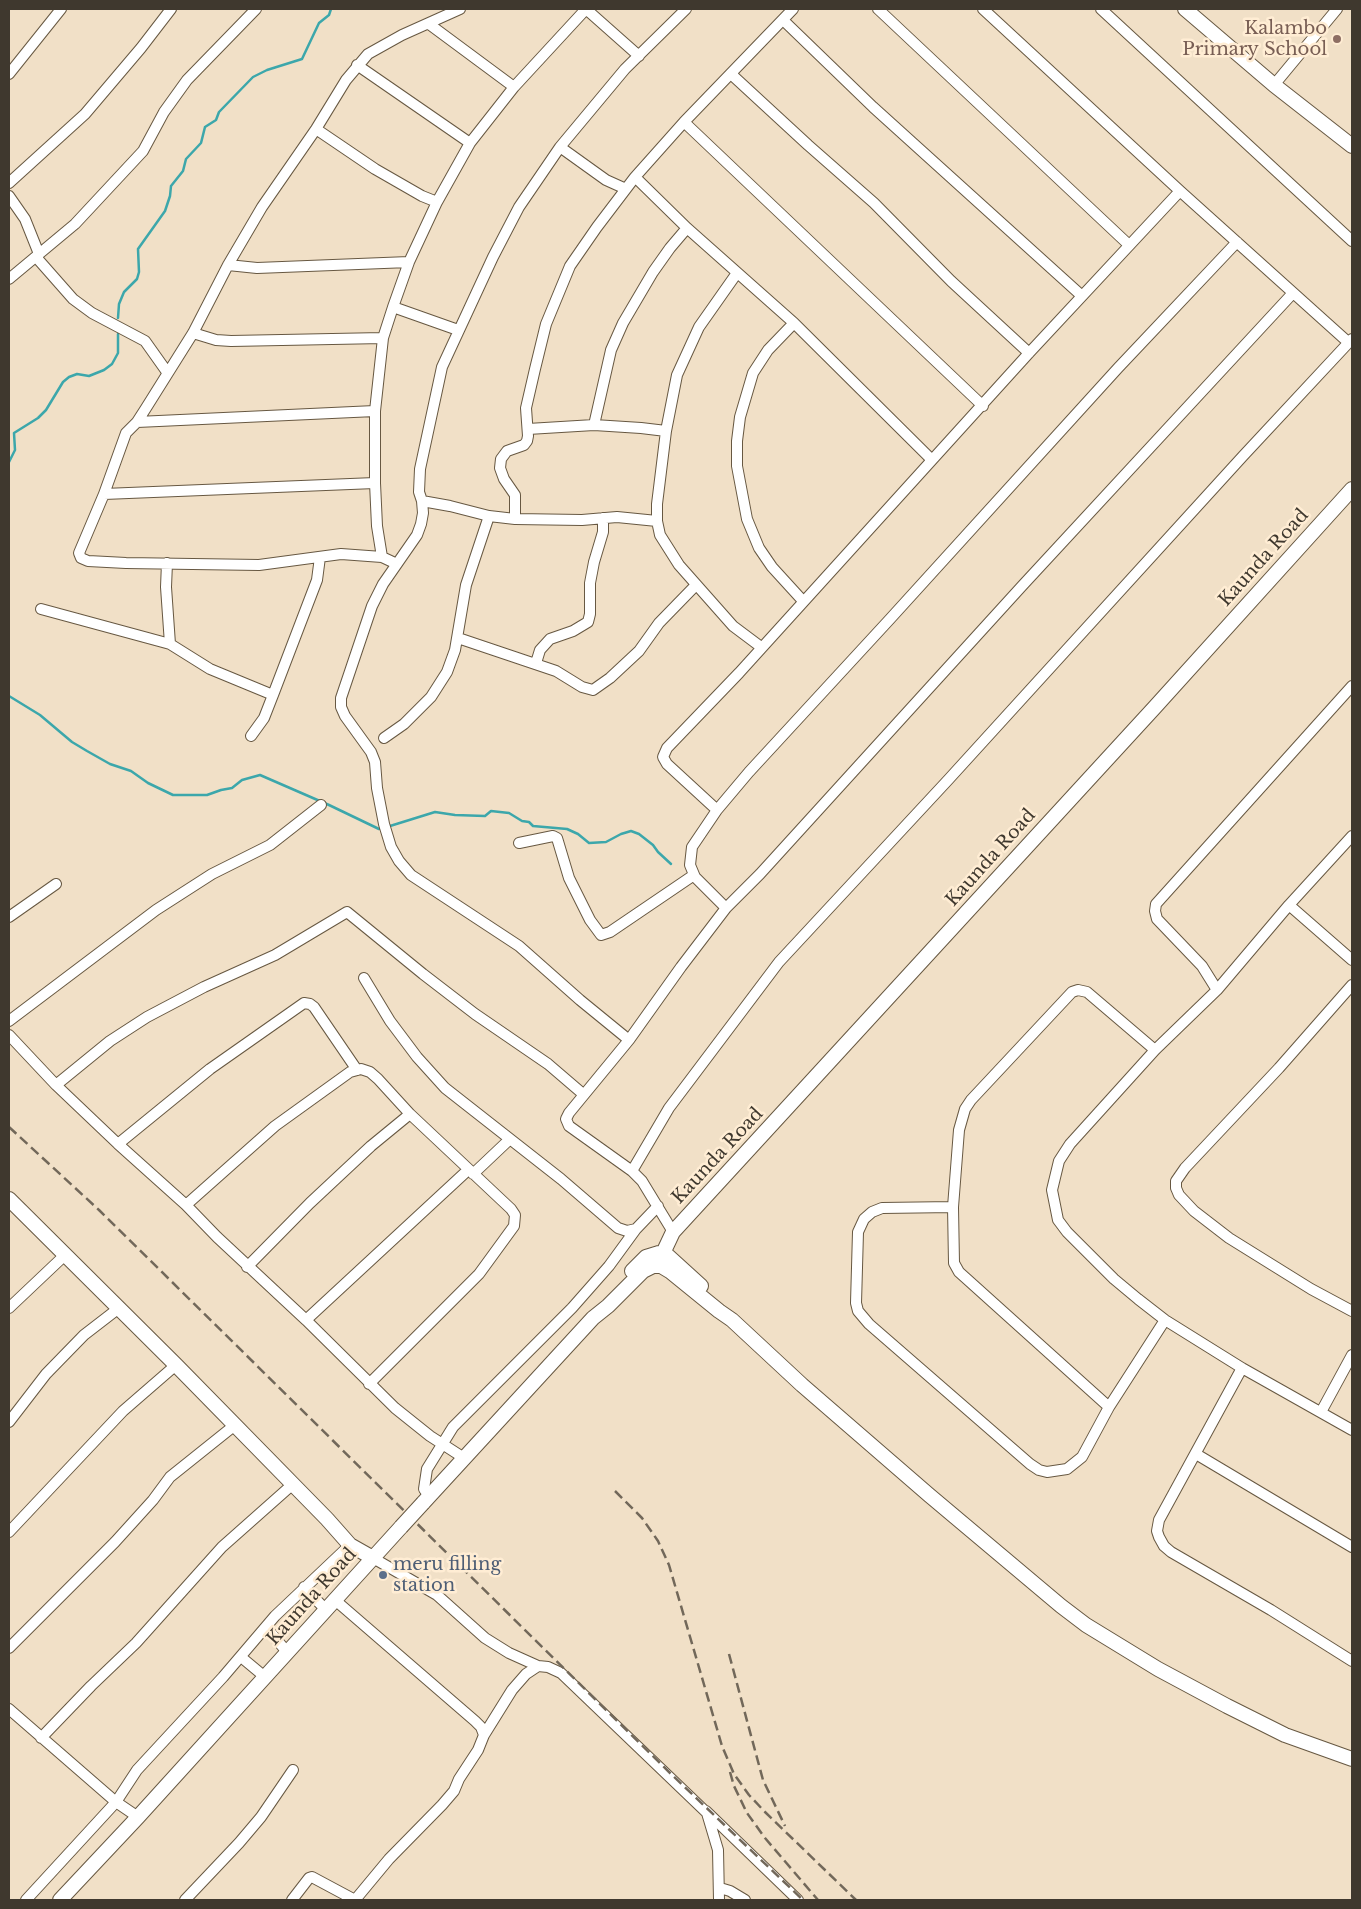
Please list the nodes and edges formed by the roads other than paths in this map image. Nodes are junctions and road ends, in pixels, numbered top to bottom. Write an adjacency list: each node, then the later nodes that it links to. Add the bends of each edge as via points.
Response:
1 (61, 9): 17 (street)
2 (171, 9): 27 (street, via 85,114)
3 (256, 9): 36 (street, via 187,80 164,112 143,151 75,224)
4 (460, 9): 14 (street)
5 (586, 9): 15 (street); 20 (street)
6 (686, 9): 15 (street)
7 (793, 9): 13 (street)
8 (878, 9): 35 (street)
9 (983, 9): 29 (street)
10 (1101, 9): 33 (street)
11 (1185, 9): 19 (street)
12 (1338, 9): 19 (street)
13 (783, 20): 18 (street); 42 (street, via 873,107)
14 (429, 24): 16 (street, via 368,54); 20 (street)
15 (639, 56): 25 (street, via 605,91)
16 (357, 65): 22 (street); 23 (street)
17 (9, 74)
18 (731, 74): 21 (street); 49 (street, via 874,203 951,281)
19 (1274, 85): 24 (street)
20 (514, 88): 23 (street)
21 (684, 122): 26 (street); 51 (street)
22 (316, 129): 31 (street, via 375,169); 38 (street, via 269,196)
23 (470, 143): 31 (street)
24 (1352, 146)
25 (560, 147): 28 (street, via 606,180); 45 (street, via 511,221)
26 (635, 178): 28 (street); 32 (street)
27 (9, 183)
28 (626, 189): 55 (street, via 591,234 570,266 561,287 546,324 531,386 526,408)
29 (1180, 191): 34 (street); 35 (street)
30 (9, 196): 36 (street, via 25,219)
31 (437, 202): 37 (street)
32 (687, 228): 39 (street); 54 (street, via 653,272 623,323 611,350)
33 (1352, 241)
34 (1237, 242): 41 (street); 82 (street, via 1118,368)
35 (1129, 244): 42 (street)
36 (37, 255): 40 (street); 50 (street, via 73,299 92,314 145,341)
37 (409, 262): 38 (street, via 257,268); 43 (street)
38 (228, 266): 46 (street)
39 (737, 273): 44 (street); 56 (street, via 707,314 685,356 677,375)
40 (9, 280)
41 (1293, 292): 48 (street); 88 (street)
42 (1082, 296): 49 (street)
43 (393, 307): 45 (street); 47 (street)
44 (794, 323): 57 (street); 71 (street, via 768,350 753,373 740,417 737,466 747,518 759,548)
45 (458, 330): 61 (street, via 442,367 435,394 420,468)
46 (193, 333): 47 (street, via 231,341); 50 (street)
47 (384, 338): 52 (street)
48 (1350, 341): 104 (street, via 779,962 669,1108)
49 (1030, 353): 51 (street)
50 (167, 372): 53 (street)
51 (983, 406): 57 (street)
52 (375, 411): 53 (street); 58 (street)
53 (137, 422): 60 (street, via 126,433)
54 (594, 425): 55 (street); 56 (street)
55 (528, 429): 64 (street, via 524,445 507,451 501,459 500,468 516,496)
56 (666, 431): 65 (street)
57 (932, 460): 71 (street)
58 (375, 482): 60 (street); 66 (street)
59 (1352, 489): 111 (street, Kaunda Road)
60 (104, 494): 68 (street, via 80,548 81,558 88,561)
61 (422, 501): 62 (street); 69 (street, via 423,513 417,535)
62 (490, 516): 64 (street); 73 (street, via 466,585)
63 (603, 518): 64 (street); 65 (street); 76 (street, via 603,532 590,583 588,622 550,639 540,650)
64 (515, 519)
65 (657, 521): 70 (street, via 668,549)
66 (382, 557): 67 (street, via 341,554); 69 (street)
67 (320, 558): 68 (street, via 259,565); 78 (street, via 317,580)
68 (167, 563): 74 (street)
69 (397, 564): 96 (street, via 372,606 340,707 375,762 381,808 391,847 411,875 519,946)
70 (696, 585): 75 (street, via 733,626); 76 (street, via 658,624 639,651 593,690)
71 (803, 601): 75 (street)
72 (41, 609): 74 (street)
73 (458, 638): 76 (street); 80 (street, via 452,661 431,697 404,724)
74 (170, 644): 78 (street, via 210,669)
75 (761, 647): 82 (street, via 667,748 664,757)
76 (536, 663)
77 (1352, 686): 93 (street, via 1156,904 1157,919 1202,966)
78 (274, 695): 79 (street, via 264,718)
79 (251, 736)
80 (384, 738)
81 (321, 805): 94 (street, via 270,845 212,874 156,910)
82 (717, 810): 85 (street, via 690,853)
83 (1352, 836): 87 (street)
84 (519, 843): 85 (street, via 552,836 557,838 569,878 601,935 687,878)
85 (695, 878): 88 (street)
86 (56, 884): 89 (street)
87 (1289, 905): 90 (street); 93 (street)
88 (726, 908): 96 (street)
89 (9, 917)
90 (1352, 960)
91 (364, 978): 102 (street, via 390,1021 445,1088)
92 (1352, 984): 117 (street, via 1176,1181 1179,1195 1190,1207 1229,1238)
93 (1217, 990): 97 (street)
94 (9, 1021)
95 (9, 1035): 99 (street)
96 (629, 1040): 100 (street)
97 (1155, 1050): 109 (street, via 1087,992 1072,992 965,1108 959,1130); 119 (street, via 1070,1144 1059,1161 1052,1190 1058,1220 1066,1232 1114,1279)
98 (356, 1070): 101 (street, via 370,1072); 103 (street, via 314,1007 304,1003 210,1070); 107 (street, via 275,1126)
99 (56, 1085): 100 (street, via 147,1016 275,954 347,912 423,974 548,1064); 103 (street)
100 (583, 1094): 104 (street, via 568,1113 567,1123)
101 (410, 1114): 105 (street); 114 (street, via 310,1203)
102 (510, 1139): 105 (street); 110 (street, via 618,1228 627,1232)
103 (118, 1144): 107 (street)
104 (632, 1171): 108 (street, via 642,1180)
105 (471, 1172): 118 (street); 123 (street, via 511,1209 515,1215 514,1226 479,1274)
106 (9, 1199): 112 (street)
107 (186, 1205): 114 (street)
108 (658, 1206): 110 (street); 111 (street)
109 (953, 1207): 124 (street, via 954,1263 959,1272); 124 (street, via 882,1208 864,1219 858,1232 856,1304 863,1317 1039,1470 1067,1469 1075,1464)
110 (636, 1229): 129 (street, via 582,1297 453,1427)
111 (673, 1232): 113 (street, Kaunda Road)
112 (65, 1255): 115 (street); 116 (street)
113 (668, 1264): 131 (street, Kaunda Road, via 654,1253 646,1257); 150 (street, via 928,1495 1086,1625 1227,1706 1285,1735)
114 (247, 1267): 118 (street)
115 (9, 1308)
116 (119, 1308): 121 (street); 126 (street, via 84,1335 59,1360)
117 (1352, 1311)
118 (306, 1320): 123 (street)
119 (1165, 1320): 122 (street); 124 (street)
120 (1352, 1355): 125 (street)
121 (176, 1365): 127 (street); 134 (street, via 123,1412)
122 (1242, 1368): 125 (street); 130 (street)
123 (369, 1384): 129 (street)
124 (1109, 1407)
125 (1321, 1412): 128 (street)
126 (9, 1422)
127 (235, 1425): 132 (street); 141 (street, via 170,1476 115,1542)
128 (1352, 1430)
129 (442, 1443): 131 (street); 133 (street, via 427,1469)
130 (1196, 1454): 136 (street); 144 (street, via 1159,1520 1158,1531 1164,1546)
131 (464, 1458): 133 (street, Kaunda Road)
132 (293, 1484): 135 (street); 149 (street, via 222,1547 148,1631)
133 (426, 1500): 137 (street, Kaunda Road, bridge)
134 (9, 1532)
135 (350, 1545): 137 (street); 138 (street)
136 (1352, 1547)
137 (372, 1558): 139 (street, Kaunda Road); 145 (street, via 437,1595 485,1638)
138 (304, 1587): 139 (street); 140 (street)
139 (330, 1605): 142 (street, Kaunda Road); 148 (street, via 475,1721)
140 (266, 1627): 142 (street); 143 (street)
141 (9, 1648)
142 (287, 1652): 146 (street, Kaunda Road)
143 (242, 1656): 146 (street); 152 (street, via 137,1770)
144 (1352, 1661)
145 (538, 1666): 148 (street, via 512,1690); 153 (street, via 560,1673)
146 (265, 1677): 154 (street, Kaunda Road)
147 (9, 1709): 149 (street)
148 (484, 1736): 159 (street, via 454,1791 355,1900 312,1877)
149 (41, 1738): 152 (street)
150 (1352, 1759)
151 (293, 1770): 158 (street, via 261,1817)
152 (116, 1802): 154 (street); 156 (street)
153 (706, 1812): 155 (street, via 718,1850); 162 (street)
154 (138, 1817): 157 (street, Kaunda Road)
155 (720, 1888): 160 (street); 161 (street)
156 (26, 1900)
157 (60, 1900)
158 (185, 1900)
159 (292, 1900)
160 (719, 1900)
161 (745, 1900)
162 (798, 1900)

